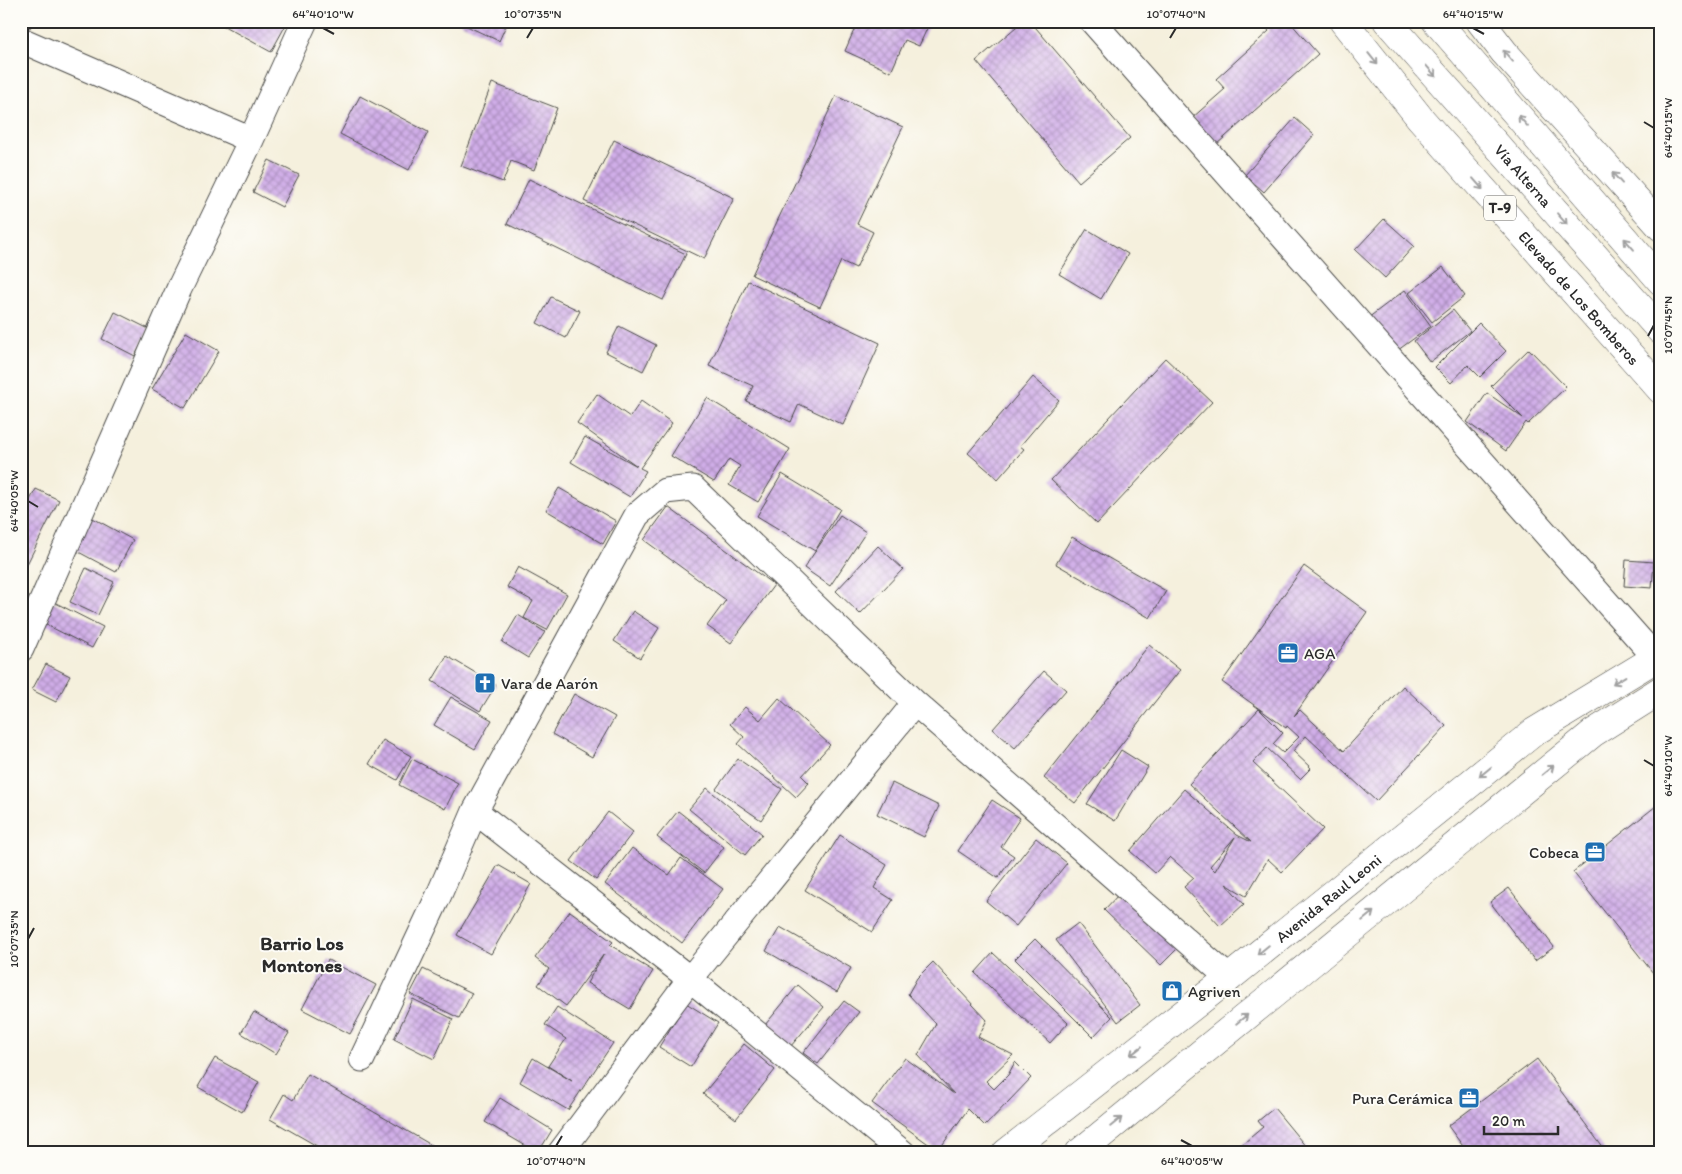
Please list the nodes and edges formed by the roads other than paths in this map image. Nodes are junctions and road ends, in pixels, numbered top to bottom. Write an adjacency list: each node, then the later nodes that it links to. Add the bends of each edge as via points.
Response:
1 (305, 21): 8 (street)
2 (1092, 21): 14 (street)
3 (1343, 21): 12 (main road, Elevado de Los Bomberos / T-9, one-way to 12, via 1420,118)
4 (1387, 21): 11 (main road, Vía Alterna / T-9, one-way to 11)
5 (1436, 21): 10 (main road, one-way to 5)
6 (1480, 21): 9 (main road, one-way to 6)
7 (21, 40): 8 (street)
8 (251, 140): 13 (street, via 179,289)
9 (1661, 227)
10 (1661, 281)
11 (1661, 331)
12 (1661, 390)
13 (21, 649)
14 (1658, 656): 18 (main road, Avenida Raul Leoni, one-way to 18, via 1534,732)
15 (1661, 690): 24 (main road, one-way to 15, via 1593,733)
16 (915, 702): 17 (street, via 693,488 665,491 637,515); 18 (street); 19 (street)
17 (475, 812): 19 (street); 20 (street)
18 (1229, 978): 23 (main road, Avenida Raul Leoni, one-way to 23)
19 (690, 979): 21 (street); 22 (street)
20 (362, 1059)
21 (560, 1153)
22 (902, 1153)
23 (1006, 1153)
24 (1079, 1153)

